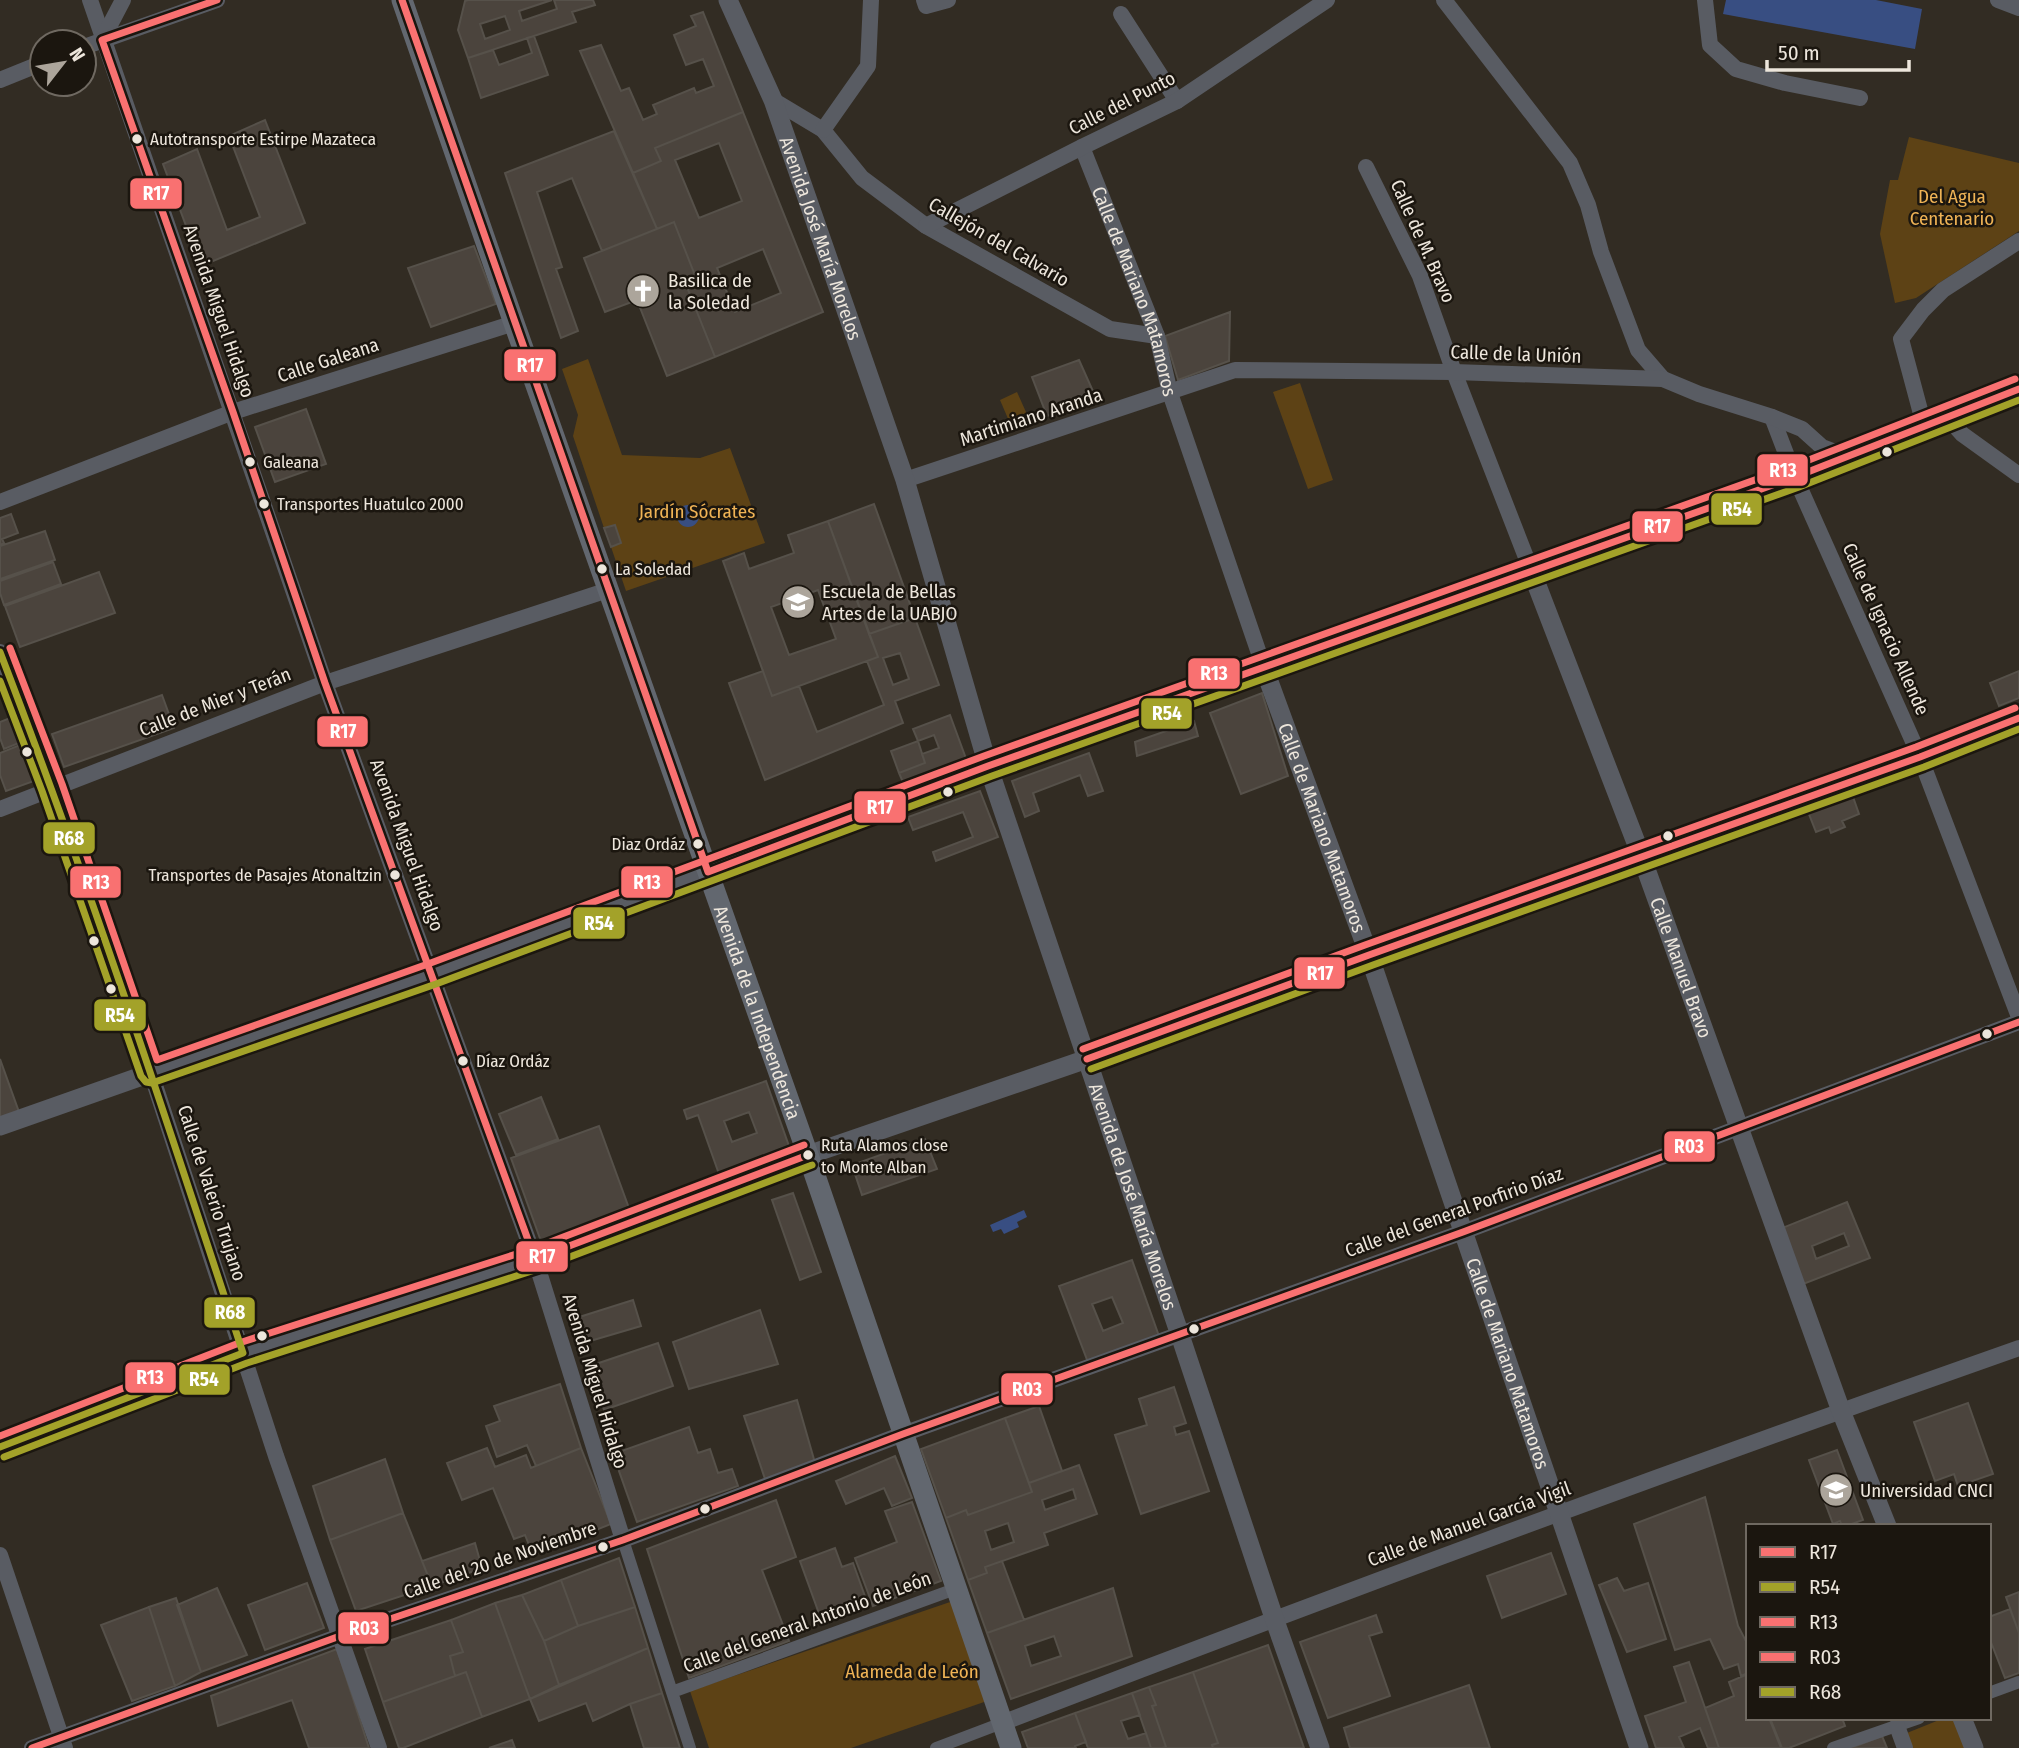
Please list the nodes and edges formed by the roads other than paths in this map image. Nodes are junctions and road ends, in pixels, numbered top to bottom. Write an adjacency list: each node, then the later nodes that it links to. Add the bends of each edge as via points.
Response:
1 (90, 0): 15 (street, Avenida Miguel Hidalgo)
2 (123, 0): 15 (street)
3 (217, 0): 15 (street)
4 (402, 0): 27 (main road, Avenida de la Independencia)
5 (728, 0): 20 (street, Avenida José María Morelos)
6 (871, 0): 22 (street, via 869,66)
7 (924, 0): 8 (street, via 926,6)
8 (948, 0)
9 (1327, 0): 21 (street, Calle del Punto)
10 (1705, 0): 19 (street, via 1710,45 1737,69)
11 (1998, 0): 13 (street)
12 (1449, 1): 30 (street, via 1570,163 1638,350)
13 (2019, 8)
14 (1121, 14): 21 (street)
15 (102, 40): 16 (street); 33 (street, Avenida Miguel Hidalgo)
16 (98, 42)
17 (28, 69): 18 (street)
18 (0, 80)
19 (1860, 98)
20 (773, 100): 22 (street, Callejón del Calvario); 40 (street, Avenida José María Morelos)
21 (1177, 101): 23 (street, Calle del Punto)
22 (823, 130): 25 (street, Callejón del Calvario, via 862,178)
23 (1082, 147): 25 (street, Calle del Punto); 28 (street, Calle de Mariano Matamoros)
24 (1366, 167): 29 (street, Calle de M. Bravo, via 1420,276)
25 (926, 226): 28 (street, Callejón del Calvario, via 1110,329)
26 (2019, 240): 36 (street, via 1943,290 1901,339)
27 (514, 323): 33 (street, Calle Galeana); 43 (main road, Avenida de la Independencia)
28 (1157, 336): 32 (street, Calle de Mariano Matamoros)
29 (1454, 372): 30 (street, Calle de la Unión); 32 (street, Calle de la Unión, via 1235,370); 42 (street, Calle Manuel Bravo)
30 (1663, 379): 35 (street, Calle de la Unión)
31 (2019, 388): 34 (street)
32 (1170, 393): 40 (street, Martimiano Aranda); 45 (street, Calle de Mariano Matamoros)
33 (233, 412): 41 (street, Calle Galeana); 46 (street, Avenida Miguel Hidalgo)
34 (1945, 416): 36 (street); 38 (street)
35 (1772, 417): 37 (street, Calle de la Unión); 39 (street, Calle de Ignacio Allende)
36 (1924, 425): 37 (street)
37 (1848, 457): 39 (street)
38 (2019, 475)
39 (1795, 477): 42 (street); 48 (street, Calle de Ignacio Allende)
40 (905, 480): 49 (street, Avenida de José María Morelos)
41 (0, 502)
42 (1531, 570): 45 (street); 52 (street, Calle Manuel Bravo)
43 (608, 590): 46 (street, Calle de Mier y Terán); 53 (main road, Avenida de la Independencia)
44 (0, 652): 50 (street, Calle de Valerio Trujano)
45 (1264, 668): 49 (street); 54 (street, Calle de Mariano Matamoros)
46 (325, 683): 50 (street, Calle de Mier y Terán); 55 (street, Avenida Miguel Hidalgo)
47 (2019, 718): 48 (street)
48 (1920, 757): 52 (street); 56 (street, Calle de Ignacio Allende)
49 (988, 766): 53 (street); 57 (street, Avenida de José María Morelos)
50 (52, 788): 51 (street, Calle de Mier y Terán); 58 (street, Calle de Valerio Trujano)
51 (0, 808)
52 (1642, 858): 54 (street); 60 (street, Calle Manuel Bravo)
53 (708, 872): 55 (street); 61 (main road, Avenida de la Independencia)
54 (1370, 954): 57 (street); 62 (street, Calle de Mariano Matamoros)
55 (432, 974): 58 (street); 63 (street, Avenida Miguel Hidalgo)
56 (2019, 1020): 60 (street, Calle del General Porfirio Díaz)
57 (1087, 1059): 61 (street); 64 (street, Avenida de José María Morelos)
58 (151, 1073): 59 (street); 66 (street, Calle de Valerio Trujano)
59 (0, 1126)
60 (1740, 1128): 62 (street, Calle del General Porfirio Díaz); 67 (street, Calle Manuel Bravo)
61 (808, 1155): 63 (street); 68 (main road, Avenida de la Independencia)
62 (1463, 1232): 64 (street, Calle del General Porfirio Díaz); 70 (street, Calle de Mariano Matamoros)
63 (535, 1259): 66 (street); 72 (street, Avenida Miguel Hidalgo)
64 (1180, 1335): 68 (street, Calle del General Porfirio Díaz); 75 (street, Avenida de José María Morelos)
65 (2019, 1348): 67 (street, Calle de Manuel García Vigil)
66 (243, 1353): 69 (street); 76 (street, Calle de Valerio Trujano)
67 (1841, 1411): 70 (street, Calle de Manuel García Vigil); 71 (street, Calle Manuel Bravo)
68 (902, 1434): 72 (street, Calle del 20 de Noviembre); 74 (main road, Avenida de la Independencia)
69 (0, 1447)
70 (1560, 1513): 75 (street, Calle de Manuel García Vigil); 91 (street, Calle de Mariano Matamoros)
71 (1886, 1524)
72 (623, 1540): 76 (street, Calle del 20 de Noviembre); 78 (street, Avenida Miguel Hidalgo)
73 (0, 1555): 84 (street)
74 (955, 1589): 78 (street, Calle del General Antonio de León); 82 (main road, Avenida de la Independencia)
75 (1274, 1618): 82 (street, Calle de Manuel García Vigil); 90 (street, Avenida de José María Morelos)
76 (340, 1636): 84 (street, Calle del 20 de Noviembre); 86 (street, Calle de Valerio Trujano)
77 (2019, 1682): 79 (street)
78 (672, 1692): 87 (street, Avenida Miguel Hidalgo)
79 (1991, 1692)
80 (1914, 1720): 83 (street)
81 (1963, 1720): 94 (street)
82 (1002, 1723): 88 (street, Calle de Manuel García Vigil); 89 (main road, Avenida de la Independencia)
83 (1897, 1726): 92 (street); 93 (street)
84 (63, 1743): 85 (street, Calle del 20 de Noviembre)
85 (32, 1748)
86 (379, 1748)
87 (690, 1748)
88 (936, 1748)
89 (1011, 1748)
90 (1320, 1748)
91 (1639, 1748)
92 (1833, 1748)
93 (1905, 1748)
94 (1973, 1748)

